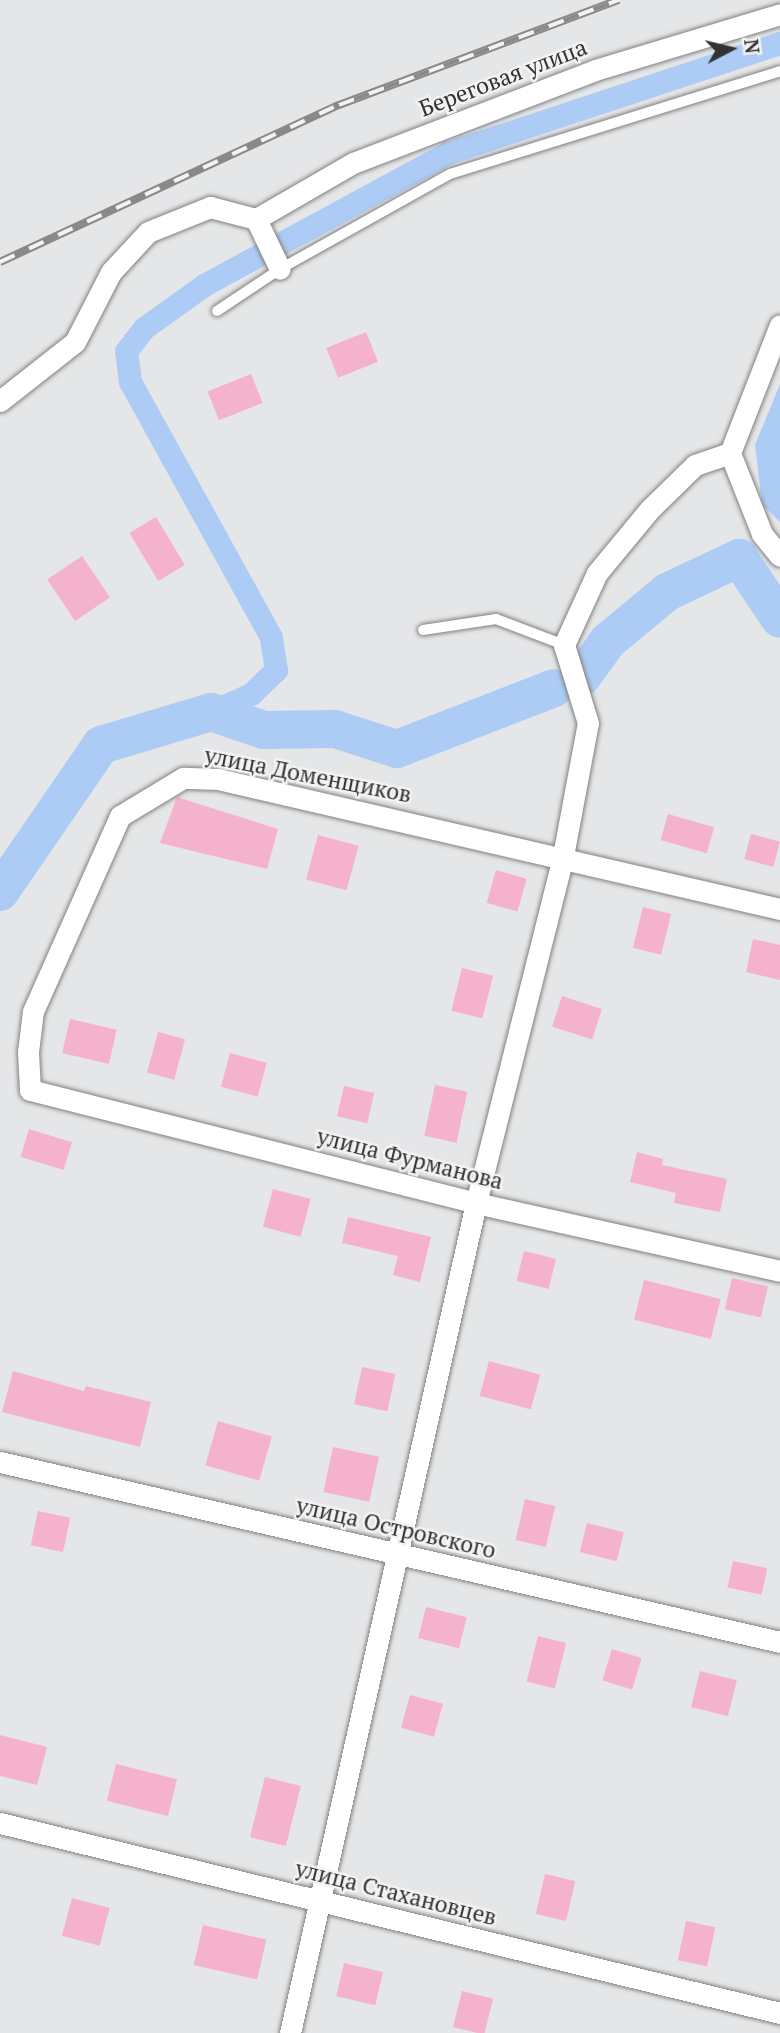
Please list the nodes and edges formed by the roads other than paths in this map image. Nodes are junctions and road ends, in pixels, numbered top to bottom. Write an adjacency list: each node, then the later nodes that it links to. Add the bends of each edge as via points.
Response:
1 (780, 14): 3 (street, Береговая улица, via 595,70 353,163)
2 (780, 71): 4 (lane, via 450,174)
3 (256, 219): 4 (street); 7 (street, via 210,207 148,232 111,272 75,342)
4 (280, 269): 5 (lane)
5 (217, 311)
6 (780, 325): 8 (street)
7 (0, 401)
8 (730, 453): 9 (street, via 762,534); 11 (street, via 695,465 650,509 597,573)
9 (780, 556)
10 (423, 630): 11 (lane, via 496,619)
11 (564, 645): 12 (street, via 588,723)
12 (564, 856): 13 (street, улица Доменщиков); 14 (street, улица Доменщиков, via 218,779 183,778 165,784 120,816 50,967 33,1011); 15 (street)
13 (780, 909)
14 (30, 1090): 15 (street, улица Фурманова)
15 (476, 1203): 16 (street, улица Фурманова); 18 (street)
16 (780, 1271)
17 (0, 1462): 18 (street, улица Островского)
18 (398, 1556): 19 (street, улица Островского); 21 (street)
19 (780, 1642)
20 (0, 1822): 21 (street, улица Стахановцев)
21 (322, 1903): 22 (street, улица Стахановцев); 23 (street)
22 (780, 2013)
23 (290, 2033)

